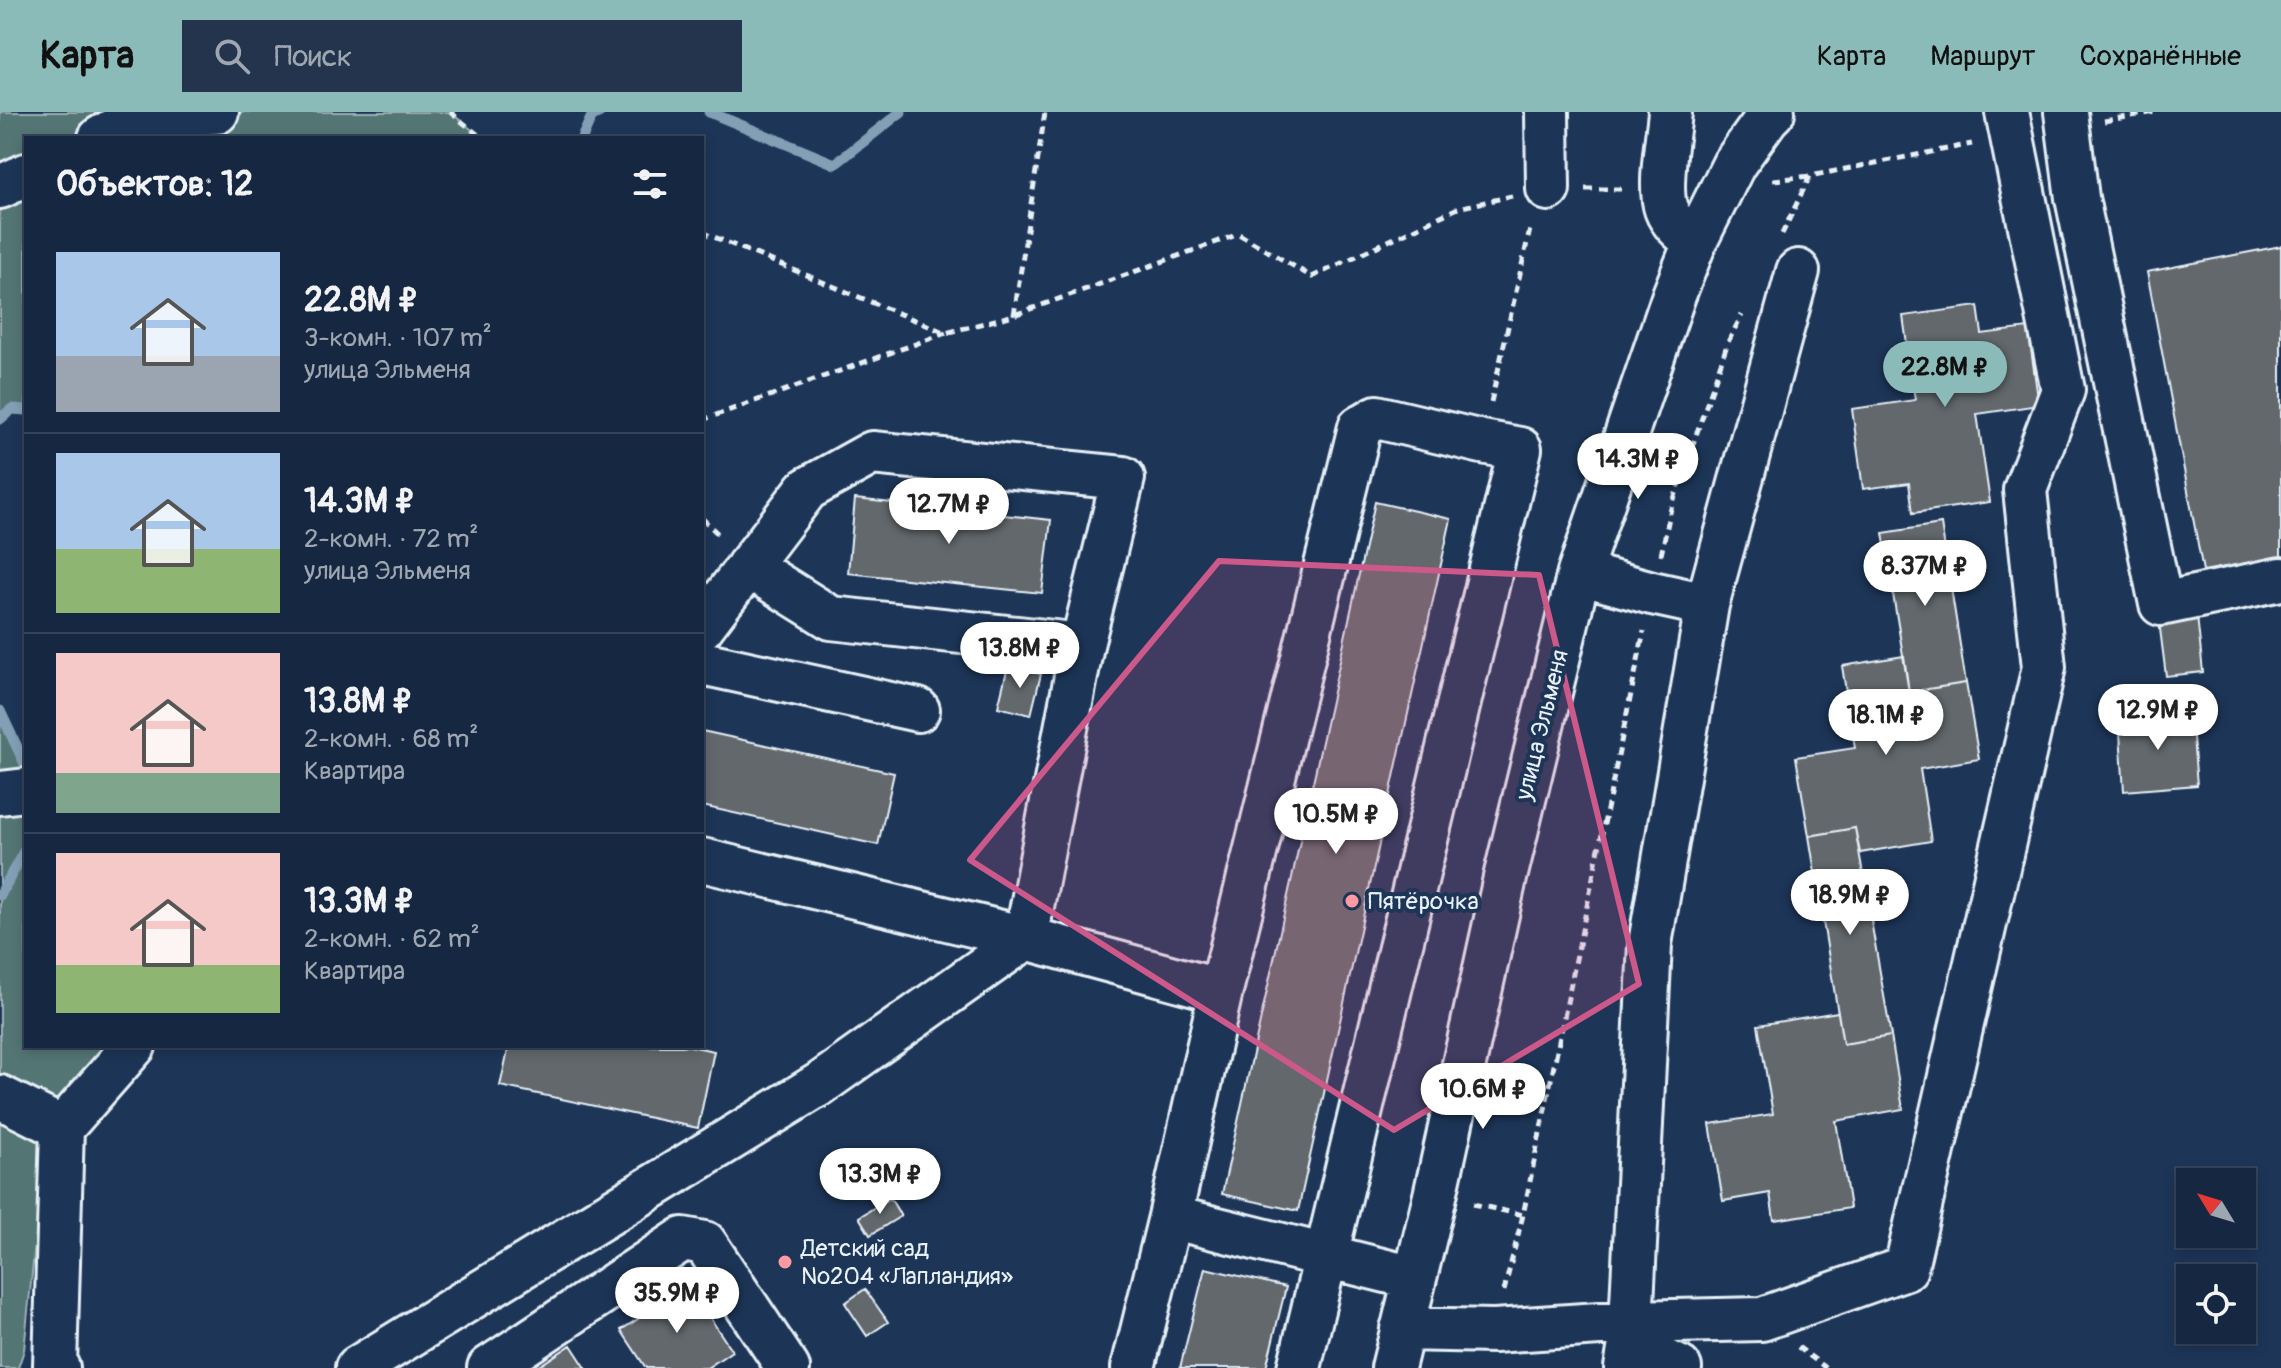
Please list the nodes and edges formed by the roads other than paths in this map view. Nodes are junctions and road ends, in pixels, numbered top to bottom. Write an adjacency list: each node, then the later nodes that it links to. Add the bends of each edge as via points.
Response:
1 (217, 112): 7 (street, via 127,122)
2 (1547, 112): 10 (street)
3 (1670, 112): 11 (street, via 1666,209)
4 (1773, 112): 11 (street, улица Эльменя, via 1734,164)
5 (2007, 112): 32 (street, via 2063,390 2025,490 2044,667 1906,1268 1762,1319)
6 (2066, 112): 16 (street, via 2077,198 2161,604)
7 (103, 136)
8 (24, 176): 9 (street)
9 (0, 187)
10 (1548, 189)
11 (1695, 242): 14 (street, улица Эльменя)
12 (1798, 271): 17 (street)
13 (748, 566): 19 (street); 20 (street, via 831,618); 20 (street, via 807,489 872,453 1123,478)
14 (1579, 573): 17 (street); 31 (street, улица Эльменя)
15 (2281, 579): 16 (street)
16 (2231, 590): 18 (street)
17 (1707, 605): 32 (street, via 1650,944)
18 (2281, 611)
19 (704, 624)
20 (1082, 645): 24 (street)
21 (704, 663): 22 (street)
22 (918, 710)
23 (704, 860): 24 (street)
24 (1026, 938): 25 (street); 35 (street, via 820,1084)
25 (1221, 991): 29 (street); 30 (street, via 1360,427 1377,417 1520,449)
26 (132, 1048): 28 (street)
27 (0, 1097): 28 (street)
28 (62, 1128): 34 (street)
29 (1170, 1217): 30 (street); 38 (street)
30 (1325, 1257): 31 (street); 39 (street)
31 (1414, 1278): 33 (street, улица Эльменя)
32 (1629, 1345): 33 (street, via 1494,1331); 40 (street)
33 (1398, 1348)
34 (58, 1368)
35 (357, 1368)
36 (489, 1368): 37 (street, via 683,1239 705,1243)
37 (788, 1368)
38 (1133, 1368)
39 (1299, 1368)
40 (1680, 1368)

